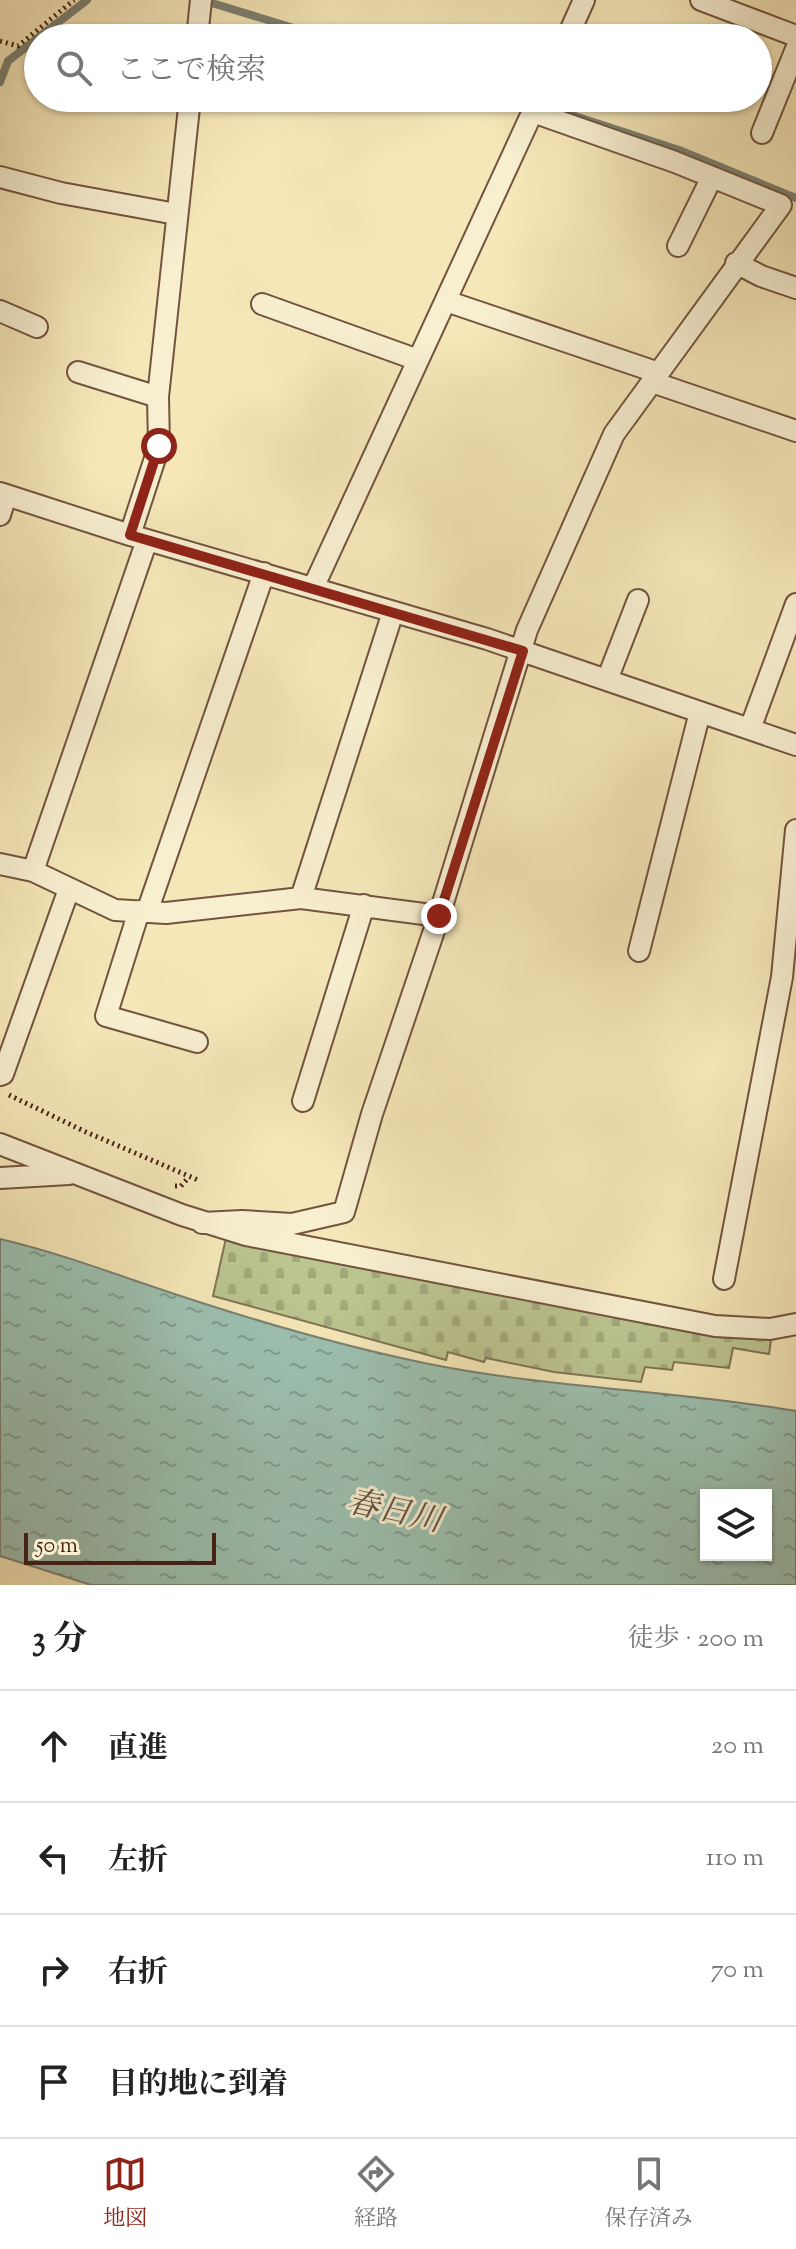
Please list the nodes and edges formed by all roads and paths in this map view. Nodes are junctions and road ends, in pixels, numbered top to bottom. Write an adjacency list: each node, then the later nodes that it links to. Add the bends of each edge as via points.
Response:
1 (74, 0): 6 (path)
2 (584, 0): 8 (street)
3 (701, 0): 5 (street)
4 (201, 3): 7 (street)
5 (754, 10): 9 (street)
6 (45, 24)
7 (199, 24)
8 (573, 24)
9 (796, 36)
10 (0, 41): 11 (path, via 18,46)
11 (24, 41)
12 (796, 49): 13 (street)
13 (772, 108)
14 (188, 112): 21 (street)
15 (533, 112): 25 (street)
16 (553, 112): 20 (street)
17 (770, 112): 18 (street)
18 (762, 133)
19 (0, 177): 21 (street)
20 (712, 177): 22 (street); 23 (street, via 781,205)
21 (176, 214): 32 (street)
22 (678, 246)
23 (736, 263): 24 (street); 31 (street)
24 (796, 288)
25 (446, 301): 29 (street); 31 (street)
26 (262, 304): 29 (street)
27 (0, 311): 28 (street)
28 (37, 327)
29 (418, 360): 37 (street)
30 (78, 372): 32 (street)
31 (656, 378): 33 (street); 41 (street, via 614,434 527,630)
32 (158, 397): 35 (street, via 159,446)
33 (796, 431)
34 (2, 501): 35 (street)
35 (139, 537): 36 (street); 48 (street)
36 (264, 573): 37 (street); 52 (street)
37 (313, 588): 40 (street)
38 (638, 600): 42 (street)
39 (796, 604): 44 (street)
40 (393, 612): 41 (street); 50 (street)
41 (523, 651): 42 (street); 53 (street)
42 (607, 680): 43 (street)
43 (700, 712): 44 (street); 54 (street)
44 (750, 729): 45 (street)
45 (796, 745)
46 (796, 830): 64 (street, via 782,977)
47 (0, 864): 48 (street)
48 (33, 871): 49 (street)
49 (69, 889): 52 (street, via 115,910); 56 (street)
50 (301, 898): 51 (street); 52 (street)
51 (364, 905): 53 (street); 58 (street)
52 (143, 912): 55 (street, via 106,1016)
53 (439, 916): 63 (street, via 344,1212 292,1224)
54 (639, 951)
55 (197, 1042)
56 (0, 1075)
57 (0, 1091): 62 (path)
58 (303, 1101)
59 (0, 1144): 60 (street)
60 (77, 1173): 61 (street); 63 (street)
61 (0, 1178)
62 (198, 1180)
63 (202, 1223): 65 (street, via 715,1326 770,1329)
64 (724, 1279)
65 (796, 1324)

